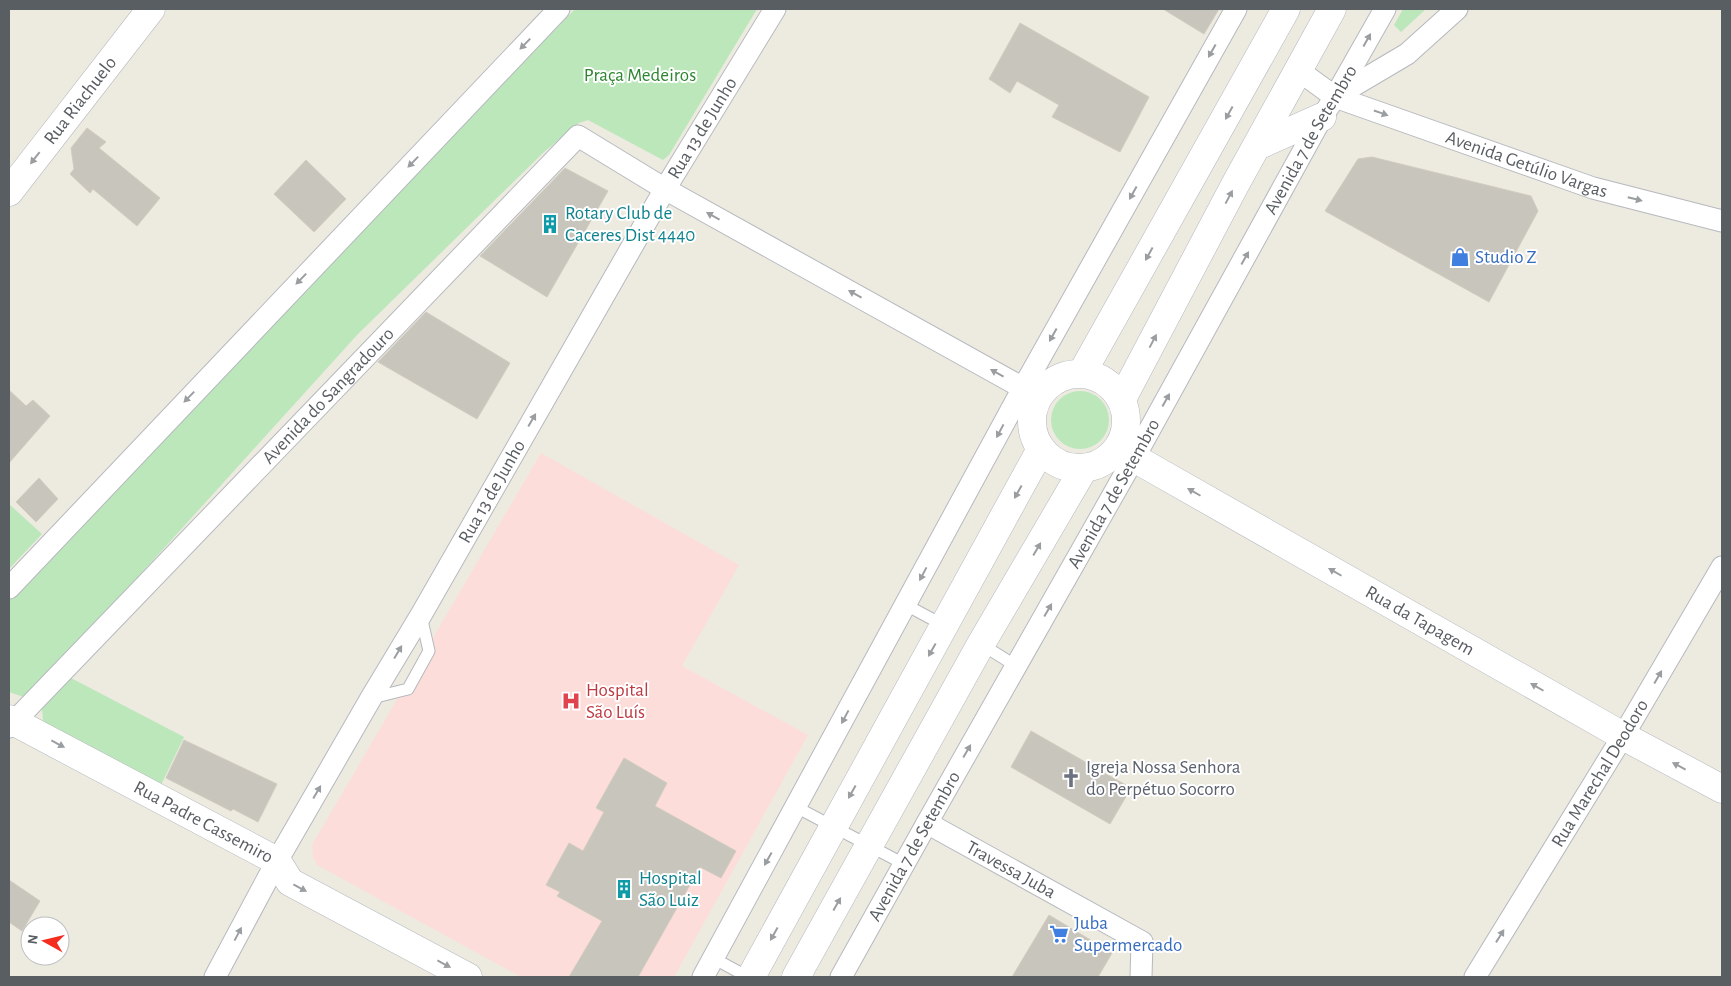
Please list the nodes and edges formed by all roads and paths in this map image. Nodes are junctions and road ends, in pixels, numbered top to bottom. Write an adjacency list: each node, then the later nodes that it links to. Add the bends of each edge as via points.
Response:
1 (151, 9): 13 (main road, Rua Riachuelo, one-way to 13)
2 (559, 9): 22 (street, one-way to 22)
3 (775, 9): 12 (street, Rua 13 de Junho)
4 (1236, 9): 16 (street, one-way to 16)
5 (1332, 9): 9 (main road, Avenida 7 de Setembro)
6 (1385, 9): 10 (street, Avenida 7 de Setembro, one-way to 6)
7 (1457, 9): 10 (street, via 1407,54)
8 (1282, 18): 9 (main road, via 1276,42 1281,54); 15 (main road, one-way to 15)
9 (1298, 70): 10 (street, Avenida Getúlio Vargas); 11 (main road, Avenida 7 de Setembro)
10 (1328, 107): 11 (main road); 14 (street, Avenida Getúlio Vargas, one-way to 14, via 1593,188); 19 (street, Avenida 7 de Setembro, one-way to 10)
11 (1257, 146): 17 (main road, Avenida 7 de Setembro, one-way to 11)
12 (665, 189): 16 (street, one-way to 12); 27 (street, Avenida do Sangradouro, via 578,136); 34 (street, Rua 13 de Junho, one-way to 12)
13 (9, 192)
14 (1722, 221)
15 (1082, 373): 16 (main road, via 1070,374); 17 (main road, via 1098,377 1112,386)
16 (1032, 391): 18 (main road, via 1034,436); 23 (street, one-way to 23)
17 (1122, 399): 19 (main road)
18 (1041, 449): 20 (main road, via 1053,461 1068,467); 24 (main road, one-way to 24)
19 (1128, 451): 20 (main road, via 1114,453 1106,461); 26 (street, Avenida 7 de Setembro, one-way to 19); 28 (main road, Rua da Tapagem, one-way to 19)
20 (1084, 468): 25 (main road, Avenida 7 de Setembro, one-way to 20)
21 (1722, 567): 28 (street, Rua Marechal Deodoro, one-way to 21)
22 (9, 588)
23 (906, 605): 24 (lane); 30 (street, one-way to 30)
24 (945, 626): 32 (main road, one-way to 32)
25 (981, 644): 26 (lane); 33 (main road, Avenida 7 de Setembro)
26 (1016, 666): 31 (street, Avenida 7 de Setembro, one-way to 26)
27 (11, 722): 34 (main road, Rua Padre Cassemiro, one-way to 34)
28 (1623, 736): 29 (main road, Rua da Tapagem, one-way to 28); 44 (street, Rua Marechal Deodoro, one-way to 28)
29 (1722, 789)
30 (796, 808): 32 (lane); 36 (street, one-way to 36)
31 (926, 823): 35 (street, Avenida 7 de Setembro); 43 (street, Travessa Juba, via 1142,942)
32 (833, 827): 33 (lane); 40 (main road, one-way to 40)
33 (869, 846): 35 (lane); 41 (main road, Avenida 7 de Setembro, one-way to 33)
34 (277, 861): 37 (street, Rua 13 de Junho, one-way to 34); 38 (main road, Rua Padre Cassemiro, one-way to 38, via 290,882)
35 (904, 864): 42 (street, Avenida 7 de Setembro)
36 (713, 958): 39 (street); 40 (lane)
37 (215, 977)
38 (468, 977)
39 (703, 977)
40 (750, 977)
41 (796, 977)
42 (842, 977)
43 (1141, 977)
44 (1475, 977)

